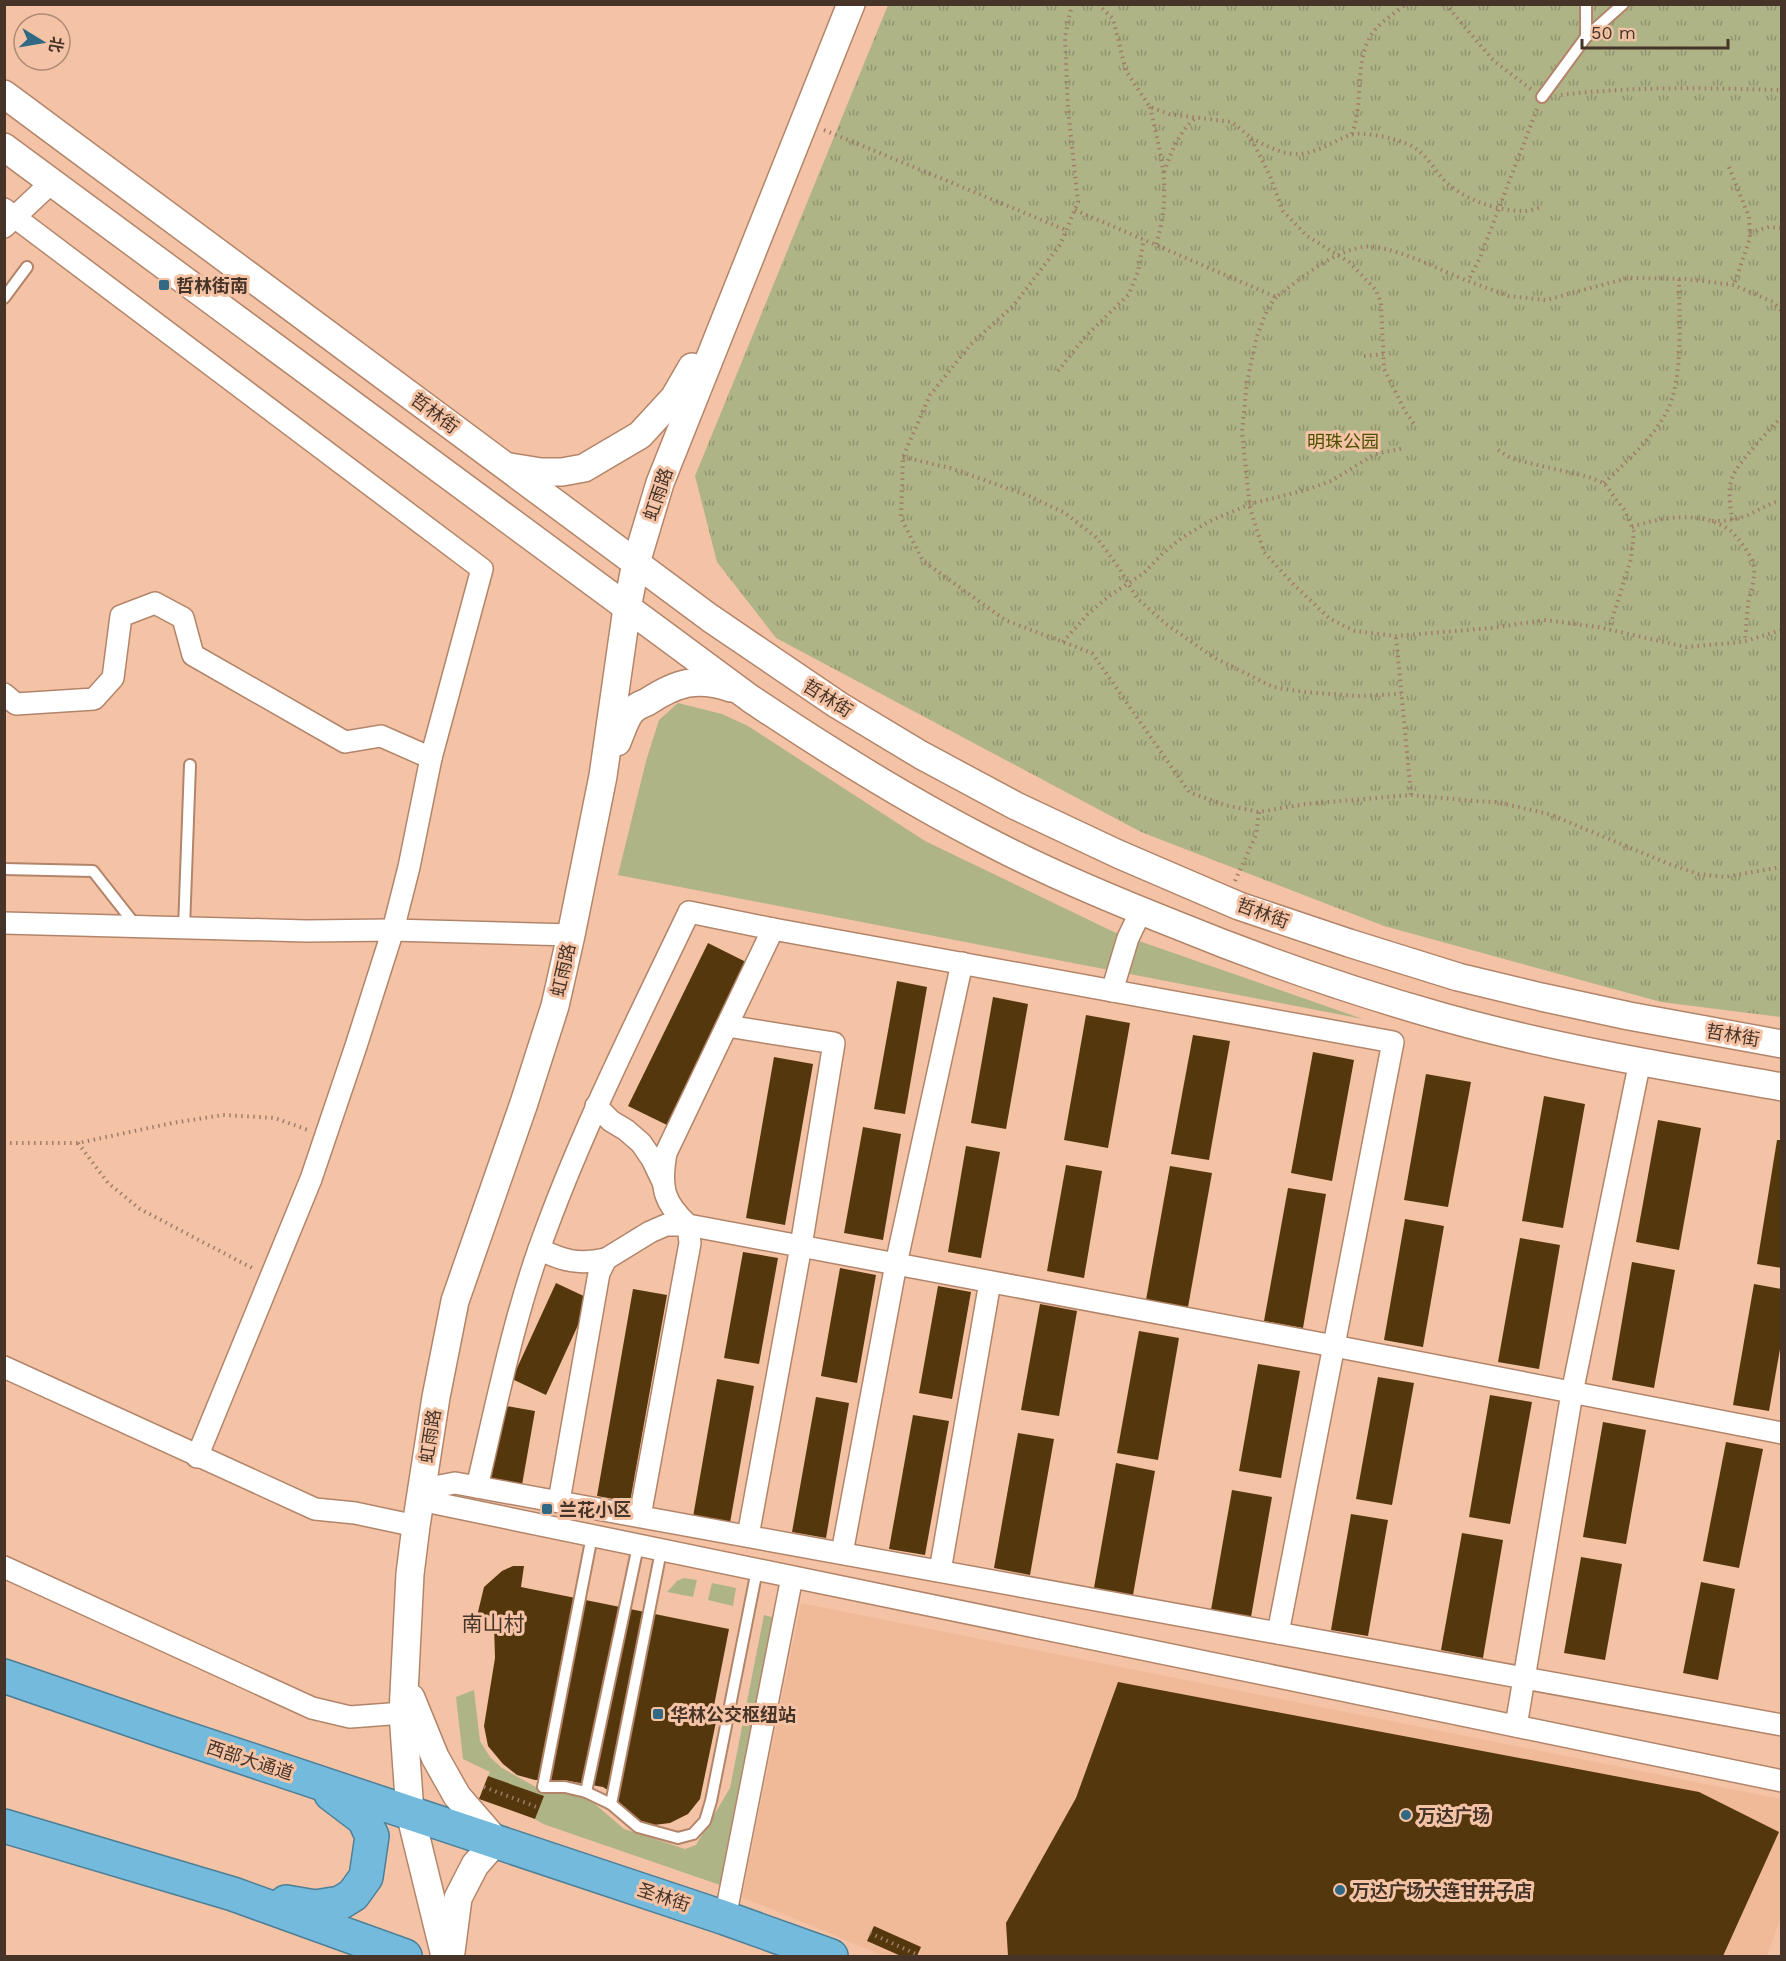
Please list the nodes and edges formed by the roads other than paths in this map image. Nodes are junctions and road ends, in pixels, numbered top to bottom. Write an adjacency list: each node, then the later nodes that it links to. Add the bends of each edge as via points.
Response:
1 (851, 4): 11 (street, 虹雨路)
2 (1586, 4): 4 (lane)
3 (1623, 4): 4 (lane)
4 (1586, 37): 6 (lane)
5 (4, 94): 13 (street, 哲林街)
6 (1542, 97)
7 (6, 151): 8 (street)
8 (52, 182): 9 (street); 15 (street)
9 (8, 218): 18 (street, via 482,569)
10 (27, 267): 12 (lane)
11 (734, 297): 13 (street, via 674,398 640,435 584,468 541,472); 14 (street, 虹雨路, via 660,483)
12 (4, 298)
13 (505, 465): 14 (street, 哲林街)
14 (636, 562): 15 (street, 虹雨路); 32 (street, 哲林街, via 774,663 921,755 1016,806 1226,900 1349,944 1458,977 1629,1016)
15 (627, 608): 16 (street); 20 (street, 虹雨路)
16 (741, 692): 20 (street, via 701,682 667,688 631,712); 22 (street, via 900,794 996,846)
17 (4, 694): 18 (street, via 16,704 94,699 113,678 121,616 155,603 183,618 193,655 345,742 381,736)
18 (431, 758): 27 (street)
19 (190, 765): 25 (lane)
20 (603, 776): 28 (street, 虹雨路)
21 (4, 869): 24 (lane, via 93,871)
22 (1141, 911): 30 (street, via 1128,938); 33 (street, via 1347,989 1466,1023)
23 (4, 923): 24 (street)
24 (137, 927): 25 (street)
25 (184, 928): 27 (street)
26 (773, 929): 29 (street); 31 (street); 35 (street, via 689,912)
27 (393, 930): 28 (street); 48 (street, via 311,1179)
28 (571, 935): 51 (street, 虹雨路, via 555,1006 454,1301)
29 (962, 963): 30 (street); 42 (street)
30 (1112, 991): 44 (street, via 1394,1042)
31 (727, 1026): 36 (street, via 666,1153); 39 (street, via 834,1043)
32 (1782, 1044)
33 (1640, 1062): 34 (street); 46 (street)
34 (1782, 1088)
35 (596, 1106): 36 (street, via 641,1143); 40 (street)
36 (664, 1189): 37 (street, via 674,1212); 38 (street, via 665,1209)
37 (688, 1225): 38 (street, via 666,1225); 39 (street); 52 (street, via 690,1243)
38 (653, 1231): 41 (street)
39 (801, 1246): 42 (street); 54 (street)
40 (539, 1249): 41 (street, via 576,1262); 49 (street, via 512,1337)
41 (606, 1259): 50 (street, via 599,1273)
42 (896, 1264): 43 (street); 57 (street)
43 (990, 1282): 44 (street); 60 (street)
44 (1334, 1346): 46 (street); 62 (street)
45 (4, 1367): 48 (street)
46 (1572, 1393): 47 (street); 64 (street)
47 (1782, 1433)
48 (197, 1457): 51 (street, via 315,1509)
49 (477, 1487): 50 (street); 51 (street, via 455,1483 434,1487)
50 (559, 1502): 52 (street)
51 (418, 1513): 53 (street); 65 (street, 虹雨路)
52 (640, 1516): 54 (street)
53 (591, 1536): 55 (street); 71 (lane, via 543,1787)
54 (748, 1536): 57 (street)
55 (638, 1546): 56 (street); 71 (lane)
56 (661, 1551): 59 (street); 72 (lane)
57 (842, 1553): 60 (street)
58 (4, 1568): 66 (street, via 312,1708 350,1717)
59 (757, 1570): 61 (street); 72 (lane, via 705,1821 693,1834 678,1838 638,1827)
60 (940, 1571): 62 (street)
61 (792, 1577): 68 (street); 77 (street)
62 (1278, 1633): 64 (street)
63 (4, 1676): 69 (highway, 西部大通道)
64 (1524, 1677): 67 (street); 68 (street)
65 (404, 1680): 66 (street, 虹雨路); 75 (street, via 435,1757 457,1796)
66 (403, 1713): 73 (street, 虹雨路)
67 (1782, 1725)
68 (1516, 1726): 70 (street)
69 (311, 1780): 73 (highway, 西部大通道); 76 (highway, via 364,1819 372,1836 366,1877 353,1895 340,1904 315,1907)
70 (1782, 1781)
71 (586, 1792): 72 (lane)
72 (610, 1804)
73 (410, 1813): 75 (highway, 西部大通道); 79 (street, 虹雨路)
74 (4, 1826): 76 (highway)
75 (496, 1841): 77 (highway, 圣林街); 80 (street, via 474,1865 458,1898)
76 (233, 1894): 78 (highway)
77 (725, 1918): 81 (highway, 圣林街)
78 (405, 1956)
79 (445, 1956)
80 (450, 1956)
81 (831, 1956)

